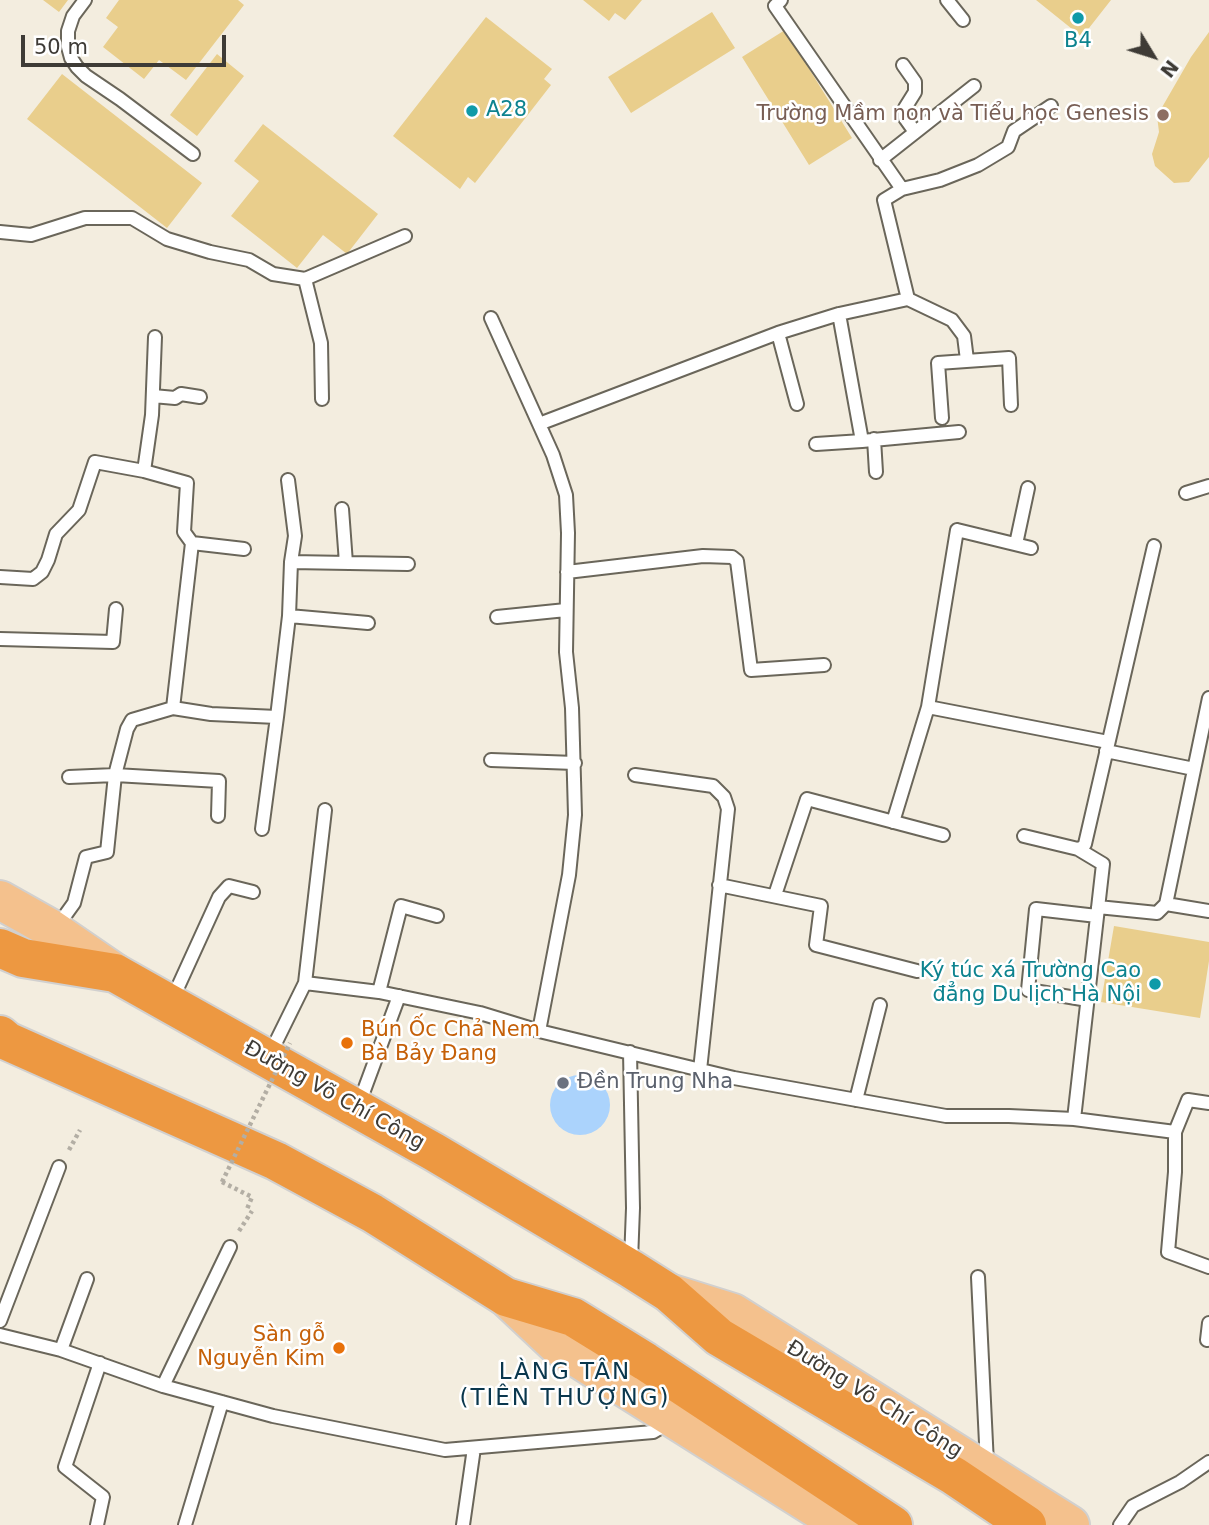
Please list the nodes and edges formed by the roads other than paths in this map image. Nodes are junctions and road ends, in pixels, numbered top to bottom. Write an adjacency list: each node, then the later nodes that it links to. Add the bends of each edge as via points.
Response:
1 (85, 0): 9 (lane, via 68,31 77,68)
2 (781, 0): 10 (lane, via 775,6)
3 (947, 0): 4 (lane)
4 (963, 20)
5 (903, 65): 8 (lane, via 915,82 905,118)
6 (974, 86): 8 (lane)
7 (1051, 106): 11 (lane, via 1014,131 1008,147 978,165)
8 (915, 132): 10 (lane)
9 (193, 154)
10 (880, 160): 11 (lane)
11 (902, 189): 15 (lane, via 884,200)
12 (0, 232): 14 (lane, via 31,235 85,218 132,218 167,239 249,260 273,274)
13 (405, 236): 14 (lane)
14 (305, 279): 23 (lane, via 321,343)
15 (908, 299): 16 (lane); 20 (lane, via 952,320 964,336)
16 (839, 314): 18 (lane); 29 (lane)
17 (491, 318): 27 (lane)
18 (778, 333): 24 (lane); 27 (lane)
19 (155, 337): 21 (lane)
20 (967, 360): 25 (lane, via 1009,358); 26 (lane, via 938,363)
21 (153, 396): 22 (lane); 31 (lane)
22 (200, 397)
23 (322, 399)
24 (797, 404)
25 (1011, 405)
26 (942, 418)
27 (539, 424): 46 (lane, via 566,495)
28 (959, 432): 29 (lane)
29 (868, 440): 30 (lane); 32 (lane)
30 (816, 444)
31 (144, 471): 38 (lane, via 187,484 184,533); 47 (lane, via 95,462 79,510 56,534 42,572 33,579)
32 (876, 472)
33 (288, 480): 43 (lane, via 296,536)
34 (1209, 486): 36 (lane)
35 (1028, 488): 39 (lane)
36 (1186, 494)
37 (342, 509): 44 (lane)
38 (192, 542): 42 (lane); 57 (lane)
39 (1016, 544): 41 (lane); 56 (lane, via 957,530)
40 (1154, 546): 59 (lane)
41 (1031, 548)
42 (244, 549)
43 (291, 562): 44 (lane); 50 (lane)
44 (346, 563): 45 (lane)
45 (408, 564)
46 (567, 572): 49 (lane); 54 (lane, via 703,556 732,557 737,561 751,670)
47 (0, 577)
48 (116, 609): 53 (lane, via 113,642)
49 (566, 610): 51 (lane); 61 (lane)
50 (289, 616): 52 (lane); 58 (lane)
51 (497, 617)
52 (368, 624)
53 (0, 639)
54 (824, 665)
55 (1209, 698): 62 (lane)
56 (928, 707): 59 (lane); 68 (lane)
57 (173, 708): 58 (lane); 63 (lane, via 132,720)
58 (277, 717): 69 (lane)
59 (1107, 746): 62 (lane); 72 (lane, via 1085,844)
60 (491, 760): 61 (lane)
61 (575, 763): 91 (lane, via 569,875)
62 (1194, 769): 77 (lane)
63 (115, 775): 65 (lane); 67 (lane, via 219,781); 81 (lane, via 107,852 86,857 74,903)
64 (635, 775): 73 (lane, via 703,784 720,791 728,821)
65 (69, 777)
66 (325, 810): 85 (lane)
67 (218, 816)
68 (893, 822): 70 (lane); 75 (lane, via 807,799)
69 (262, 829)
70 (943, 835)
71 (1024, 836): 72 (lane)
72 (1078, 849): 78 (lane, via 1103,864)
73 (719, 885): 75 (lane); 95 (lane)
74 (253, 892): 89 (lane, via 229,886 219,897)
75 (775, 895): 83 (lane, via 821,906 816,945)
76 (0, 900): 81 (main road, Đường Võ Chí Công)
77 (1166, 904): 78 (lane, via 1157,913); 79 (lane)
78 (1098, 911): 88 (lane); 88 (lane, via 1036,909 1028,990)
79 (1209, 911)
80 (437, 916): 86 (lane, via 401,906)
81 (53, 931): 84 (main road, Đường Võ Chí Công)
82 (0, 948): 84 (highway, via 23,958)
83 (917, 971)
84 (115, 974): 89 (highway, Đường Võ Chí Công)
85 (305, 983): 86 (lane); 93 (lane)
86 (379, 992): 87 (lane)
87 (399, 996): 91 (lane); 98 (lane)
88 (1088, 1000): 99 (lane)
89 (170, 1004): 93 (highway, Đường Võ Chí Công)
90 (880, 1005): 96 (lane)
91 (539, 1031): 94 (lane)
92 (2, 1038): 108 (highway, via 276,1161 372,1213)
93 (279, 1051): 98 (highway, Đường Võ Chí Công)
94 (630, 1052): 95 (lane); 104 (lane)
95 (700, 1070): 96 (lane)
96 (856, 1100): 99 (lane, via 946,1116)
97 (1209, 1103): 100 (lane, via 1188,1100)
98 (357, 1109): 104 (highway, Đường Võ Chí Công)
99 (1074, 1119): 100 (lane)
100 (1175, 1132): 103 (lane, via 1168,1252)
101 (59, 1167): 109 (lane)
102 (230, 1247): 115 (lane)
103 (1209, 1267)
104 (631, 1269): 107 (highway, Đường Võ Chí Công)
105 (978, 1277): 120 (lane)
106 (87, 1279): 113 (lane)
107 (668, 1293): 120 (main road, Đường Võ Chí Công, via 733,1313); 126 (highway, Đường Võ Chí Công, via 719,1337 954,1476)
108 (506, 1297): 117 (main road, via 556,1345); 125 (highway, via 573,1317)
109 (0, 1321)
110 (1209, 1323): 112 (lane)
111 (0, 1335): 113 (lane)
112 (1207, 1340)
113 (61, 1350): 114 (lane)
114 (100, 1363): 115 (lane); 121 (lane, via 65,1466 103,1497)
115 (163, 1386): 116 (lane)
116 (222, 1402): 118 (lane, via 374,1438 445,1450); 122 (lane)
117 (664, 1425): 118 (lane); 124 (main road)
118 (474, 1448): 123 (lane)
119 (1209, 1462): 128 (lane, via 1133,1506)
120 (988, 1471): 127 (main road, Đường Võ Chí Công)
121 (97, 1525)
122 (185, 1525)
123 (463, 1525)
124 (843, 1525)
125 (893, 1525)
126 (1027, 1525)
127 (1070, 1525)
128 (1119, 1525)

